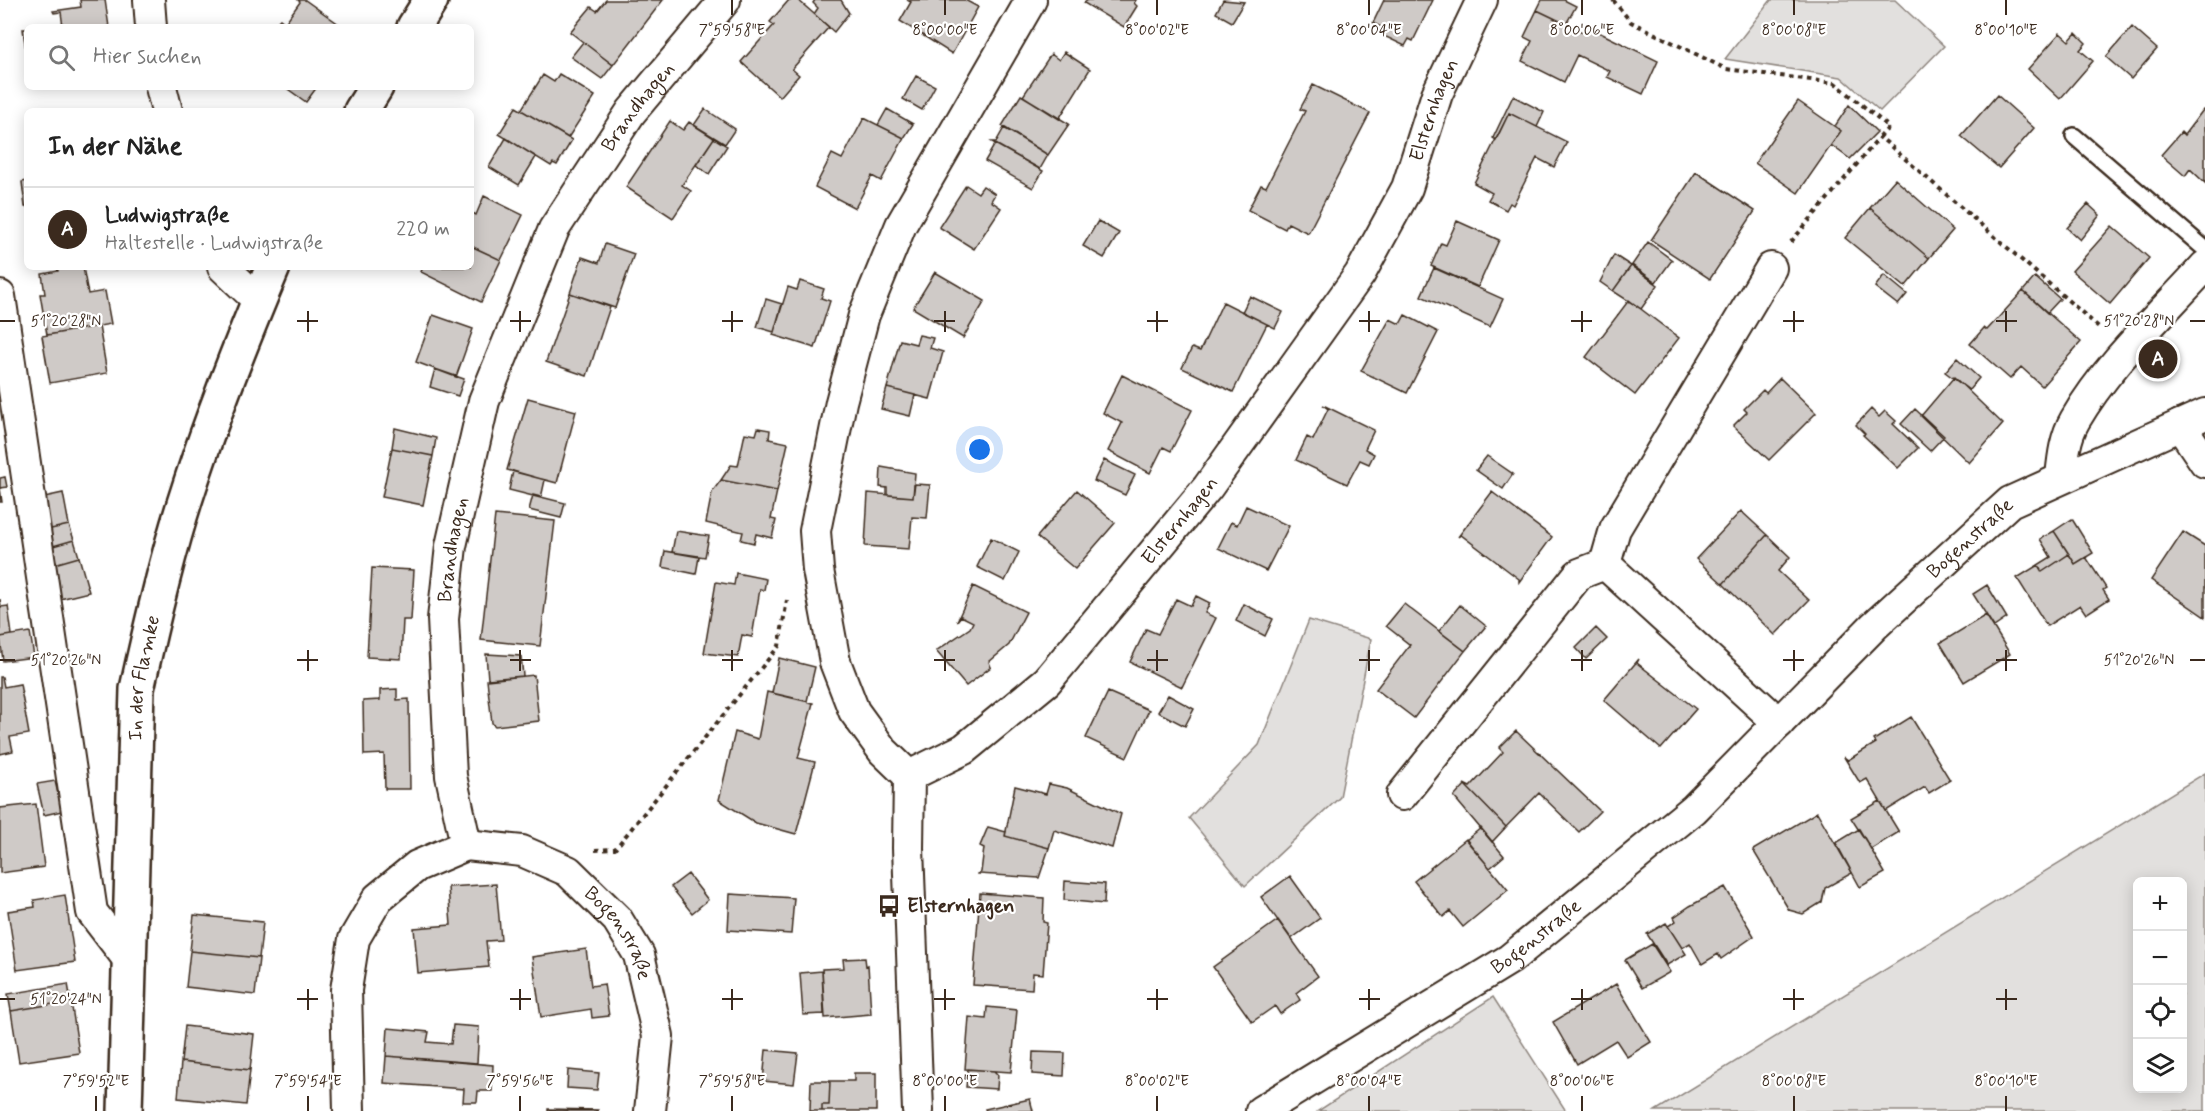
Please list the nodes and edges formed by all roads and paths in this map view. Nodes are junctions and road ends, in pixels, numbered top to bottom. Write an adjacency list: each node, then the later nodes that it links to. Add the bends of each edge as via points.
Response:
1 (149, 0): 7 (street)
2 (431, 0): 8 (main road)
3 (725, 0): 31 (street, Brandhagen, via 632,112 554,229 484,401 452,546 443,619 451,776)
4 (1031, 0): 27 (street, via 901,225 864,315 841,402 815,531)
5 (1482, 0): 29 (street, Elsternhagen, via 1437,94 1407,188 1360,274 1208,487 1047,681 964,749)
6 (1613, 0): 14 (path, via 1631,22 1726,69 1835,83 1889,127)
7 (151, 24)
8 (416, 24)
9 (162, 90): 11 (street)
10 (374, 90): 12 (main road)
11 (166, 108)
12 (363, 108)
13 (2074, 136): 15 (lane)
14 (1880, 137): 17 (path); 22 (path)
15 (2205, 249)
16 (2205, 266): 22 (street)
17 (1771, 268): 26 (street, via 1615,529)
18 (226, 270): 21 (street)
19 (272, 270): 21 (main road, In der Flamke)
20 (0, 296): 33 (street, via 92,912)
21 (259, 301): 33 (main road, In der Flamke, via 189,485 137,688)
22 (2125, 354): 25 (street, via 2074,421)
23 (2193, 419): 24 (street); 25 (street, Bogenstraße)
24 (2205, 462)
25 (2061, 477): 28 (street, Bogenstraße, via 2010,502 1874,626)
26 (1605, 564): 28 (street); 30 (street, via 1579,574)
27 (818, 570): 29 (street, via 835,662 854,711 883,751); 32 (path, via 789,590 779,646)
28 (1779, 723): 38 (street, Bogenstraße, via 1694,809 1510,959)
29 (909, 776): 37 (street)
30 (1402, 795)
31 (466, 845): 35 (street, via 417,866 378,898 354,939 346,990); 36 (street, Bogenstraße, via 522,851 568,871 617,918 639,954 658,1036)
32 (615, 849)
33 (131, 963): 34 (main road, In der Flamke)
34 (125, 1111)
35 (349, 1111)
36 (650, 1111)
37 (918, 1111)
38 (1261, 1111)

